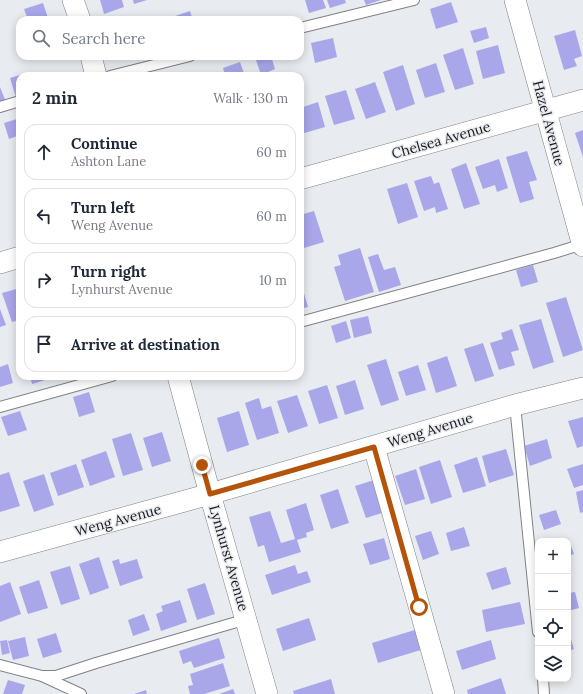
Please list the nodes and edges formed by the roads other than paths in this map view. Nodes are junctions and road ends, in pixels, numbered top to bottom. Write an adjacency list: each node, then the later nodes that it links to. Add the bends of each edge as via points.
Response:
1 (73, 0): 4 (street)
2 (414, 0): 5 (lane)
3 (515, 0): 13 (street, Hazel Avenue)
4 (79, 16)
5 (304, 27)
6 (92, 60): 8 (street)
7 (174, 60): 9 (lane)
8 (95, 72)
9 (126, 72)
10 (583, 100): 13 (street, Chelsea Avenue)
11 (16, 102): 12 (lane)
12 (0, 107)
13 (546, 110): 14 (street, Chelsea Avenue); 15 (street, Hazel Avenue)
14 (304, 178)
15 (583, 245): 18 (lane)
16 (16, 258): 17 (street)
17 (0, 263)
18 (304, 321)
19 (98, 380): 23 (lane)
20 (179, 380): 25 (street, Lynhurst Avenue)
21 (583, 388): 22 (street, Weng Avenue)
22 (515, 405): 24 (street, Weng Avenue); 27 (lane)
23 (0, 407)
24 (374, 447): 25 (street, Weng Avenue); 34 (street)
25 (210, 494): 26 (street, Weng Avenue); 28 (street, Lynhurst Avenue)
26 (0, 552)
27 (536, 610)
28 (247, 620): 30 (lane, via 56,676); 33 (street, Lynhurst Avenue)
29 (0, 665): 30 (lane)
30 (42, 676): 32 (lane)
31 (543, 682): 35 (lane)
32 (81, 694)
33 (267, 694)
34 (444, 694)
35 (544, 694)

